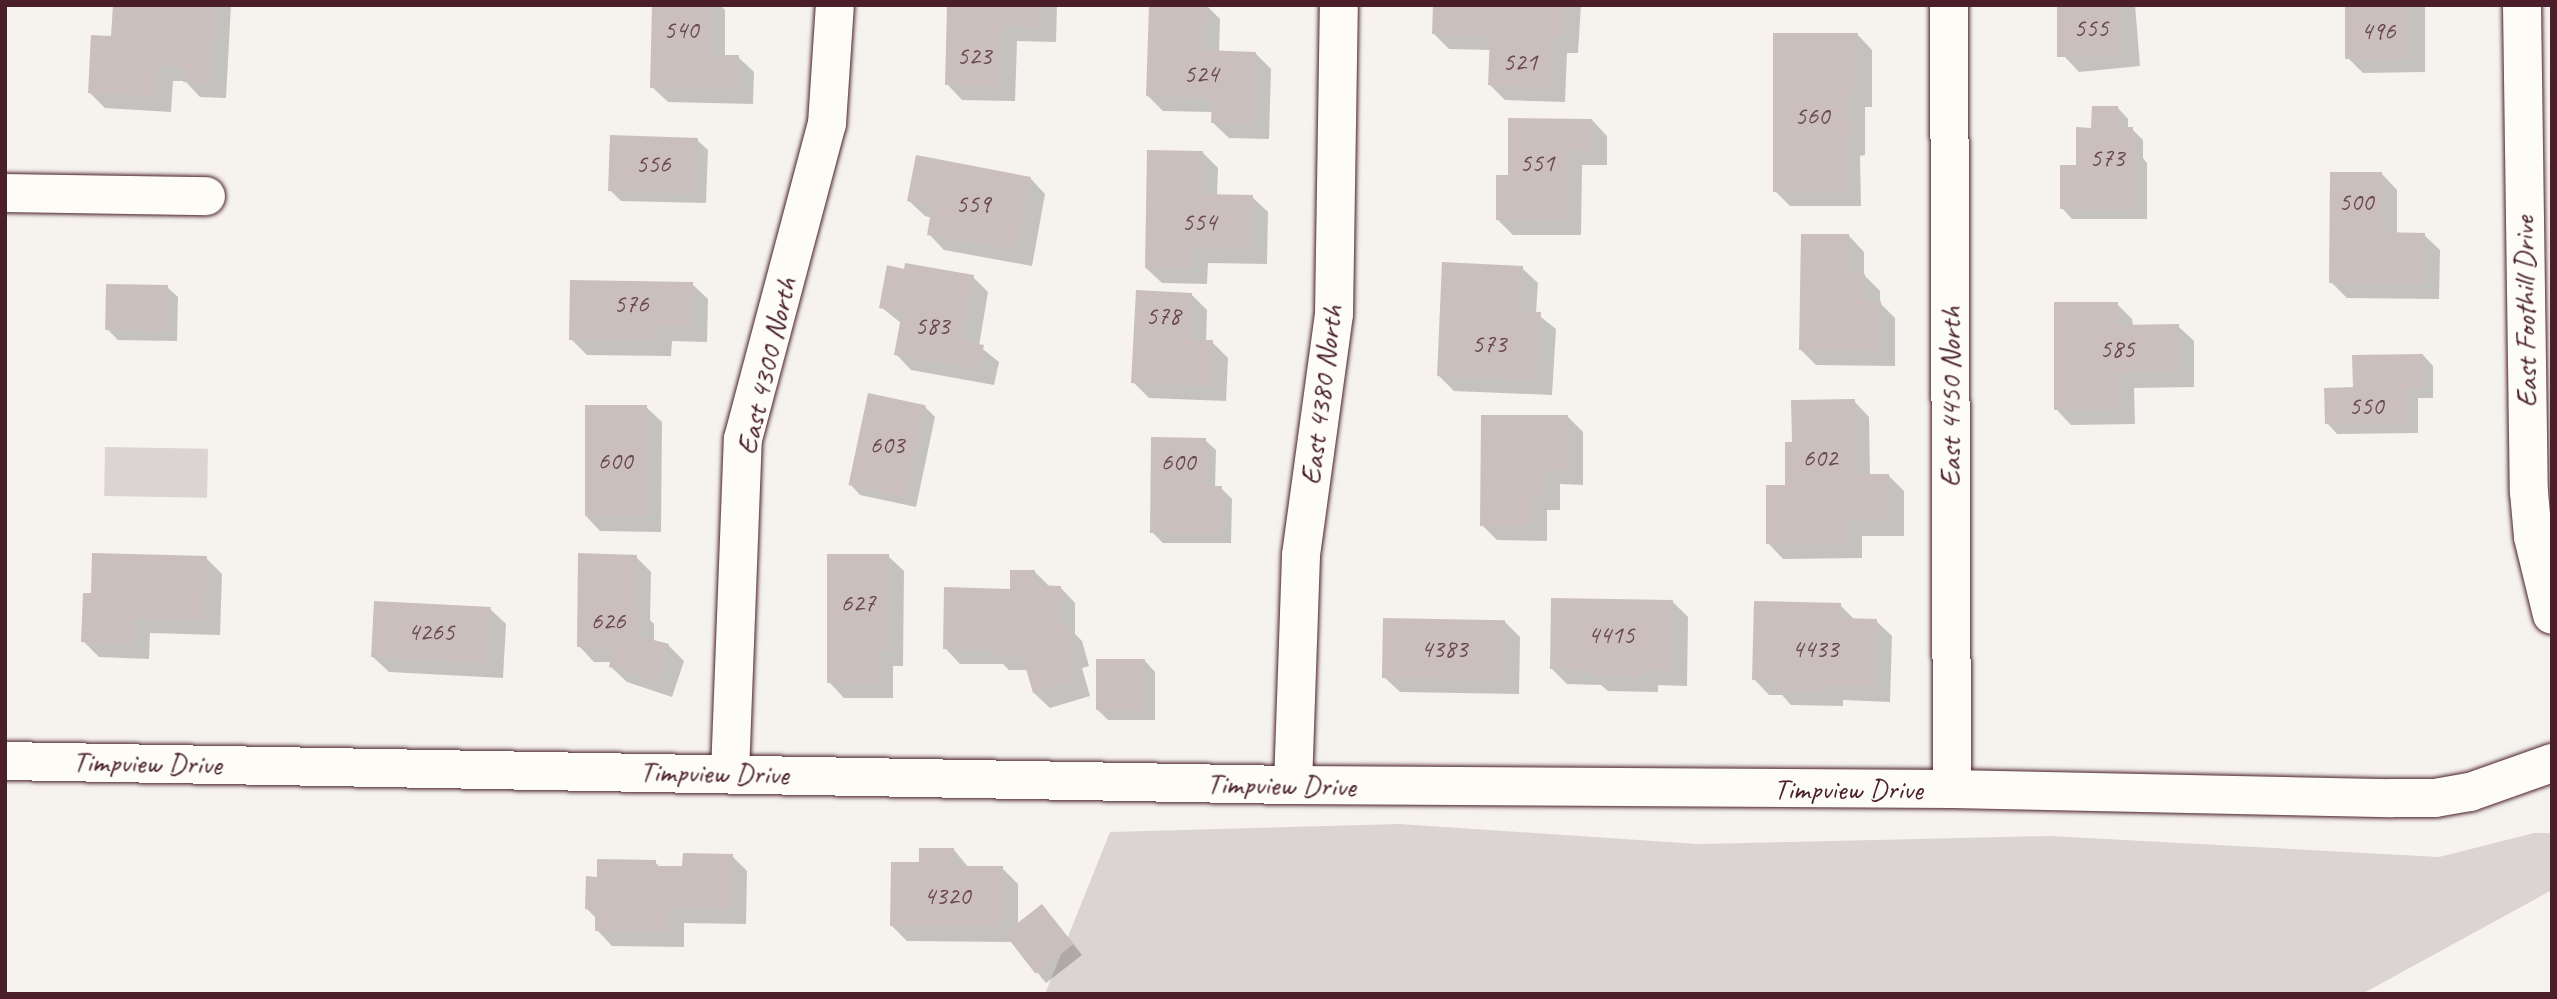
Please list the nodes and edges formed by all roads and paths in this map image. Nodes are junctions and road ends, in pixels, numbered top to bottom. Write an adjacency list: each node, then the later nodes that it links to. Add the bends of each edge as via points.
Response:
1 (835, 5): 10 (street, East 4300 North, via 827,124 743,439)
2 (1339, 5): 11 (street, East 4380 North, via 1334,314 1301,555)
3 (1949, 5): 12 (street, East 4450 North)
4 (2522, 5): 7 (street, East Foothill Drive, via 2529,492 2533,537)
5 (5, 193): 6 (street)
6 (206, 196)
7 (2552, 615)
8 (5, 761): 10 (street, Timpview Drive)
9 (2552, 763): 12 (street, Timpview Drive, via 2470,792 2435,798)
10 (730, 774): 11 (street, Timpview Drive)
11 (1293, 785): 12 (street, Timpview Drive)
12 (1952, 789)

